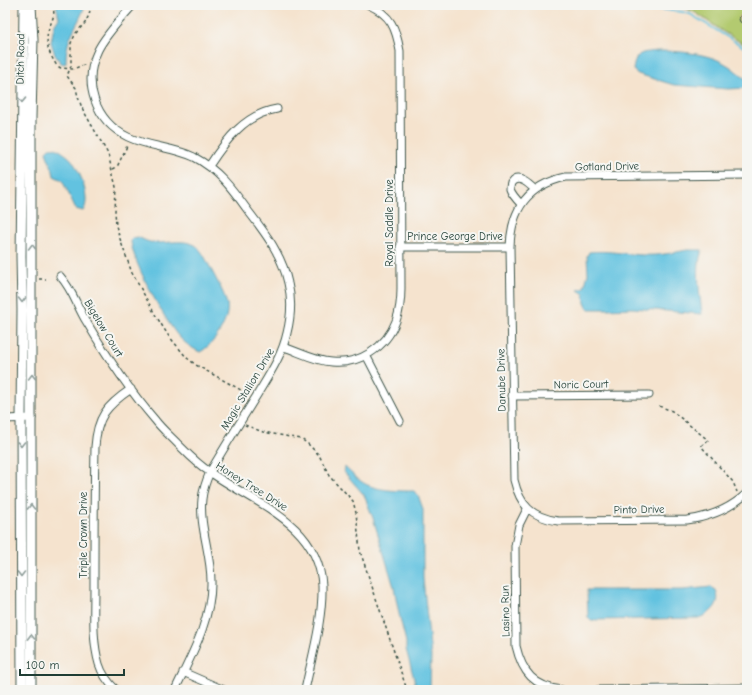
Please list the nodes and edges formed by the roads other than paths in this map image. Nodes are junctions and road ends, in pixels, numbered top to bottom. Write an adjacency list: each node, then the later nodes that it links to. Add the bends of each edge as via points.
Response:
1 (24, 5): 18 (street, Ditch Road, one-way to 18)
2 (31, 5): 19 (street, Ditch Road, one-way to 2)
3 (133, 5): 6 (street, Magic Stallion Drive, via 98,50 91,78 92,94 100,113 106,122 131,138 180,152)
4 (369, 5): 10 (street, Royal Saddle Drive, via 392,23 400,51)
5 (277, 109): 6 (street, via 258,114 242,126)
6 (209, 166): 13 (street, Magic Stallion Drive, via 233,190 268,236 281,260 289,283 290,298 289,323)
7 (747, 175): 8 (street, Gotland Drive, via 566,177 548,182)
8 (535, 190): 9 (street, Gotland Drive); 9 (street, via 521,180 513,181 510,189)
9 (522, 204): 11 (street, Gotland Drive, via 514,216)
10 (400, 247): 11 (street, Prince George Drive); 14 (street, Royal Saddle Drive, via 401,298 396,320 386,339)
11 (510, 247): 17 (street, Danube Drive)
12 (60, 276): 15 (street, Bigelow Court, via 69,287 83,317 113,365)
13 (284, 347): 14 (street, Royal Saddle Drive, via 329,362 355,361); 22 (street, Magic Stallion Drive)
14 (366, 355): 21 (street)
15 (131, 389): 22 (street, Honey Tree Drive, via 155,420); 29 (street, Triple Crown Drive, via 106,411 100,420 95,447 94,628 100,666)
16 (649, 395): 17 (street, Noric Court)
17 (512, 396): 24 (street, Danube Drive, via 514,480)
18 (21, 418): 19 (street); 20 (street); 27 (street, Ditch Road, one-way to 27)
19 (32, 418): 28 (street, Ditch Road, one-way to 19)
20 (5, 419)
21 (400, 421)
22 (210, 472): 25 (street, Magic Stallion Drive, via 202,498 202,512 210,566 210,598 206,616); 32 (street, Honey Tree Drive, via 292,525 308,544 315,558 320,572 322,598)
23 (747, 493): 24 (street, Pinto Drive, via 723,510 687,520 558,521 547,520)
24 (527, 509): 33 (street, Lasino Run, via 519,525 515,546 516,646 519,658 537,683)
25 (183, 672): 30 (street, Magic Stallion Drive); 31 (street)
26 (747, 688): 34 (street)
27 (22, 690)
28 (31, 690)
29 (116, 690)
30 (175, 690)
31 (224, 690)
32 (305, 690)
33 (562, 690)
34 (598, 690)

